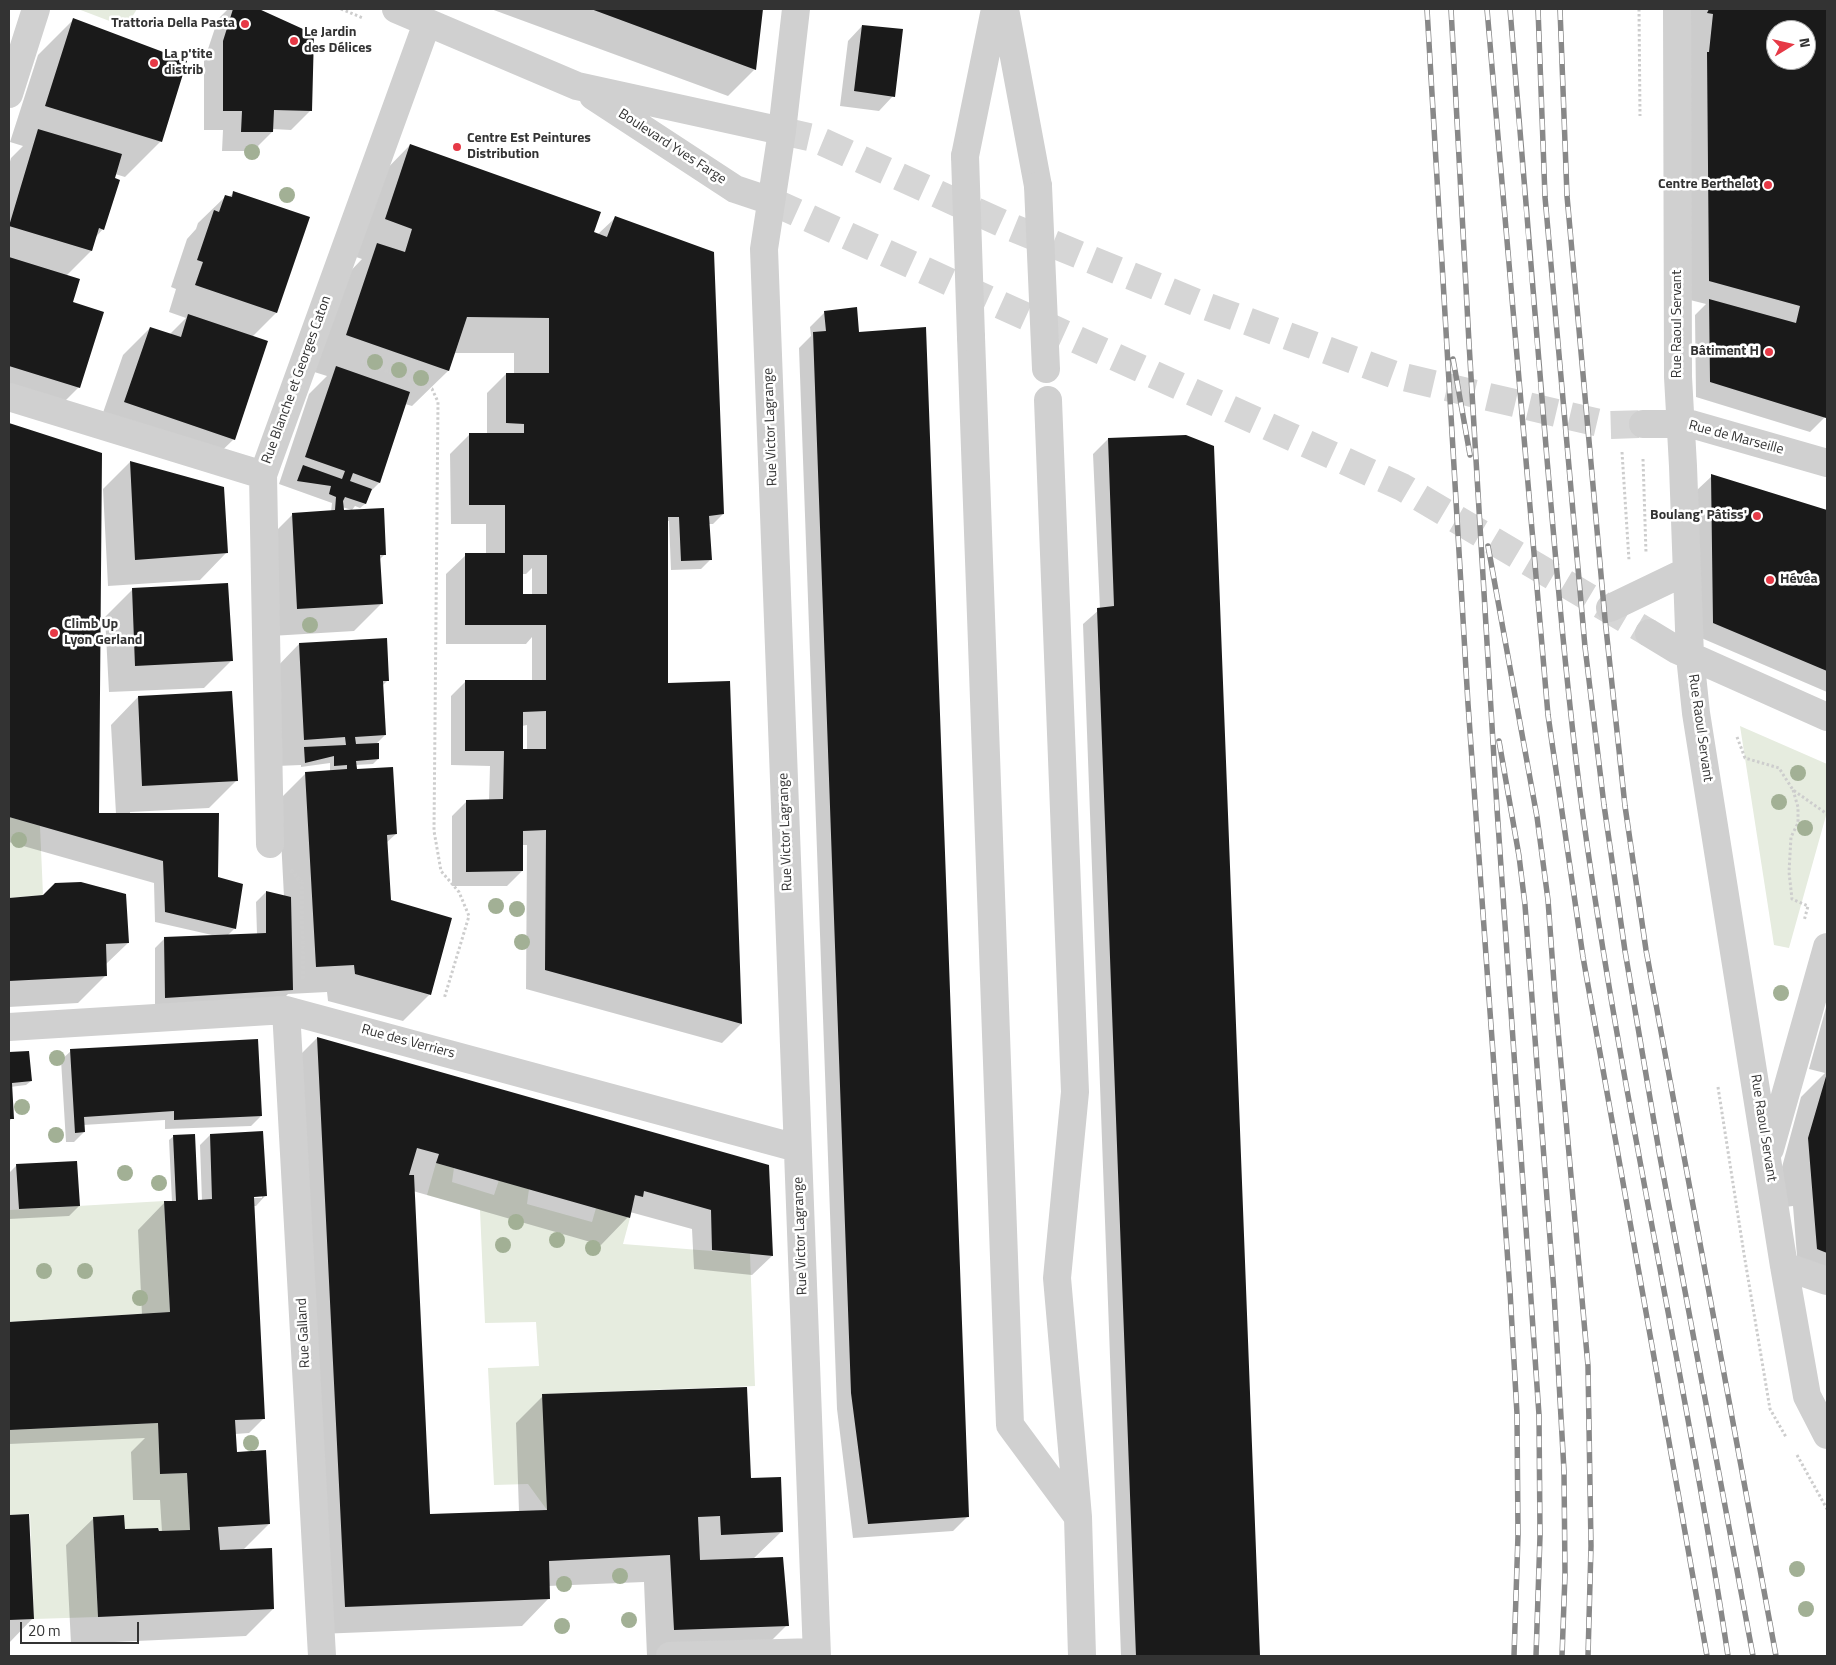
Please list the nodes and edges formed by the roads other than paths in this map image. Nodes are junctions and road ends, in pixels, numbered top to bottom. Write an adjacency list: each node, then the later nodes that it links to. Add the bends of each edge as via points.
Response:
1 (36, 9): 9 (street)
2 (396, 9): 7 (street, Boulevard Yves Farge)
3 (796, 9): 10 (street, Rue Victor Lagrange)
4 (995, 9): 33 (street, bridge, via 965,156 1010,1425)
5 (1004, 9): 12 (street, bridge, via 1038,186)
6 (1677, 9): 15 (street, Rue Raoul Servant)
7 (427, 23): 8 (street, Boulevard Yves Farge); 18 (street, Rue Blanche et Georges Caton)
8 (577, 86): 10 (street, Boulevard Yves Farge); 11 (street, Boulevard Yves Farge, via 735,189)
9 (9, 94)
10 (782, 131): 11 (street, Rue Victor Lagrange)
11 (771, 201): 28 (street, Rue Victor Lagrange, via 764,249)
12 (1046, 369)
13 (9, 397): 18 (street)
14 (1048, 400): 33 (street, via 1075,1092 1057,1278)
15 (1680, 423): 16 (street, Rue de Marseille); 17 (street, Rue de Marseille, via 1710,428); 19 (street, Rue Raoul Servant)
16 (1643, 424)
17 (1827, 463)
18 (263, 474): 24 (street, Rue Blanche et Georges Caton)
19 (1687, 571): 20 (street); 22 (street, Rue Raoul Servant)
20 (1610, 608)
21 (1649, 633): 22 (street)
22 (1690, 656): 23 (street); 29 (street, Rue Raoul Servant, via 1697,722)
23 (1827, 717)
24 (270, 844)
25 (1827, 947): 29 (street)
26 (295, 1012): 27 (street, Rue des Verriers); 28 (street, Rue des Verriers); 35 (street, Rue Galland)
27 (9, 1027)
28 (798, 1148): 34 (street, Rue Victor Lagrange)
29 (1768, 1158): 30 (street, Rue Raoul Servant)
30 (1784, 1266): 31 (street); 32 (street, Rue Raoul Servant, via 1807,1396)
31 (1827, 1281)
32 (1827, 1435)
33 (1078, 1517): 37 (street)
34 (816, 1654): 36 (street)
35 (322, 1656)
36 (670, 1656)
37 (1082, 1656)

